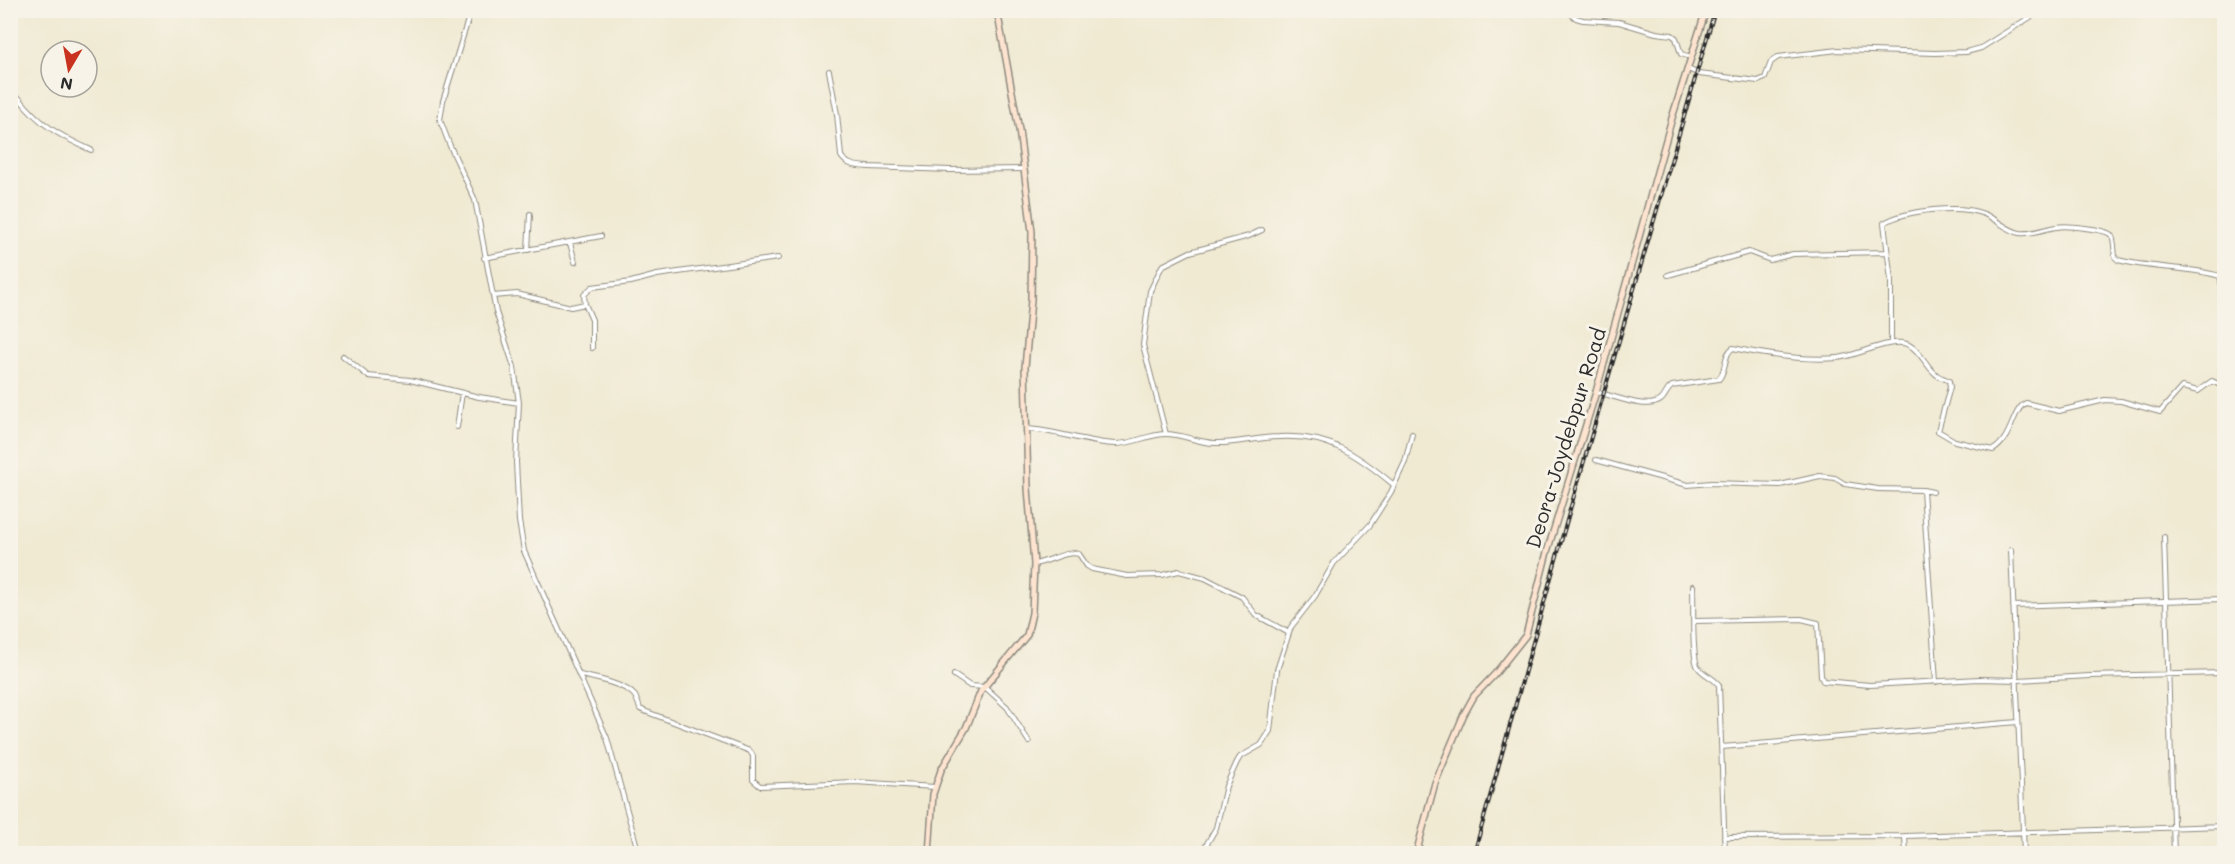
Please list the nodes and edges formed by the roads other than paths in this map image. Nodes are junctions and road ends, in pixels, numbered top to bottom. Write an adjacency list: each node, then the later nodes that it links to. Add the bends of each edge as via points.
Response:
1 (471, 10): 18 (street, via 440,120 474,200)
2 (997, 10): 11 (street)
3 (1566, 10): 6 (street, via 1583,20 1619,21 1672,35 1681,54)
4 (1706, 10): 6 (street, Deora-Joydebpur Road)
5 (2050, 10): 7 (street, via 2032,16 1981,48 1966,52 1838,50 1778,57 1771,62 1765,78 1758,81 1699,74)
6 (1692, 57): 7 (street, Deora-Joydebpur Road)
7 (1688, 69): 29 (street, Deora-Joydebpur Road)
8 (829, 71): 11 (street, via 844,162 927,169)
9 (10, 100): 10 (street, via 19,98 33,116 56,134)
10 (91, 150)
11 (1025, 169): 33 (street, via 1032,232)
12 (530, 214): 16 (street)
13 (1262, 230): 34 (street, via 1190,252 1162,266 1150,291 1143,345)
14 (601, 236): 15 (street)
15 (570, 243): 16 (street); 20 (street)
16 (528, 250): 18 (street)
17 (1887, 252): 21 (street, via 1793,254 1770,260 1749,252); 23 (street, via 1884,223 1958,208 1985,214 2022,234 2059,226 2110,233 2118,260 2220,276); 25 (street, via 1892,280)
18 (484, 258): 22 (street)
19 (778, 258): 24 (street, via 592,287 584,295)
20 (575, 262)
21 (1668, 275)
22 (493, 296): 24 (street, via 517,294 571,307); 31 (street, via 514,367)
23 (2224, 297)
24 (585, 304): 26 (street, via 592,320)
25 (1891, 342): 28 (street, via 1909,344 1936,374 1949,381 1940,434 1989,450 2006,438 2020,407 2026,403 2059,411 2105,400 2121,401 2160,412 2182,387 2198,391 2212,381); 29 (street, via 1838,358 1770,355 1733,348 1719,380 1672,386 1653,403 1636,403)
26 (591, 348)
27 (343, 356): 30 (street, via 368,376 410,380)
28 (2224, 387)
29 (1596, 392): 68 (street, Deora-Joydebpur Road, via 1526,635 1474,696 1464,714 1435,783)
30 (462, 393): 31 (street); 32 (street)
31 (519, 403): 51 (street, via 516,462 524,551)
32 (457, 427)
33 (1026, 429): 34 (street, via 1118,444); 42 (street)
34 (1166, 434): 37 (street, via 1214,444 1280,436 1332,442 1366,461)
35 (1412, 434): 37 (street)
36 (1596, 460): 38 (street, via 1688,485 1780,485 1820,476 1878,489)
37 (1394, 484): 48 (street, via 1370,525 1334,563)
38 (1923, 490): 39 (street); 54 (street)
39 (1933, 492)
40 (2164, 537): 45 (street)
41 (2011, 550): 46 (street)
42 (1034, 564): 48 (street, via 1071,552 1079,554 1092,569 1127,576 1179,571 1205,578 1242,597 1257,615); 55 (street, via 1027,635)
43 (1693, 586): 47 (street)
44 (2224, 599): 45 (street)
45 (2166, 601): 46 (street); 50 (street)
46 (2013, 606): 53 (street)
47 (1695, 621): 54 (street, via 1801,619 1818,623 1823,681 1870,685); 58 (street, via 1693,657 1700,670 1719,685)
48 (1288, 633): 67 (street, via 1277,670 1270,731 1261,745 1237,762 1226,786 1216,828)
49 (2224, 673): 50 (street)
50 (2169, 674): 53 (street); 61 (street)
51 (580, 675): 59 (street, via 631,693 640,709 750,751 753,780 760,786 855,782); 65 (street, via 607,738)
52 (954, 675): 55 (street, via 970,686)
53 (2016, 680): 54 (street); 56 (street)
54 (1936, 682)
55 (985, 687): 57 (street, via 1007,706); 59 (street)
56 (2018, 722): 58 (street); 62 (street)
57 (1029, 742)
58 (1722, 747): 64 (street)
59 (935, 787): 66 (street)
60 (2224, 826): 61 (street)
61 (2174, 827): 62 (street); 72 (street)
62 (2023, 832): 63 (street); 71 (street)
63 (1905, 836): 64 (street); 70 (street)
64 (1724, 837): 69 (street)
65 (639, 854)
66 (929, 854)
67 (1201, 854)
68 (1416, 854)
69 (1725, 854)
70 (1906, 854)
71 (2024, 854)
72 (2174, 854)

